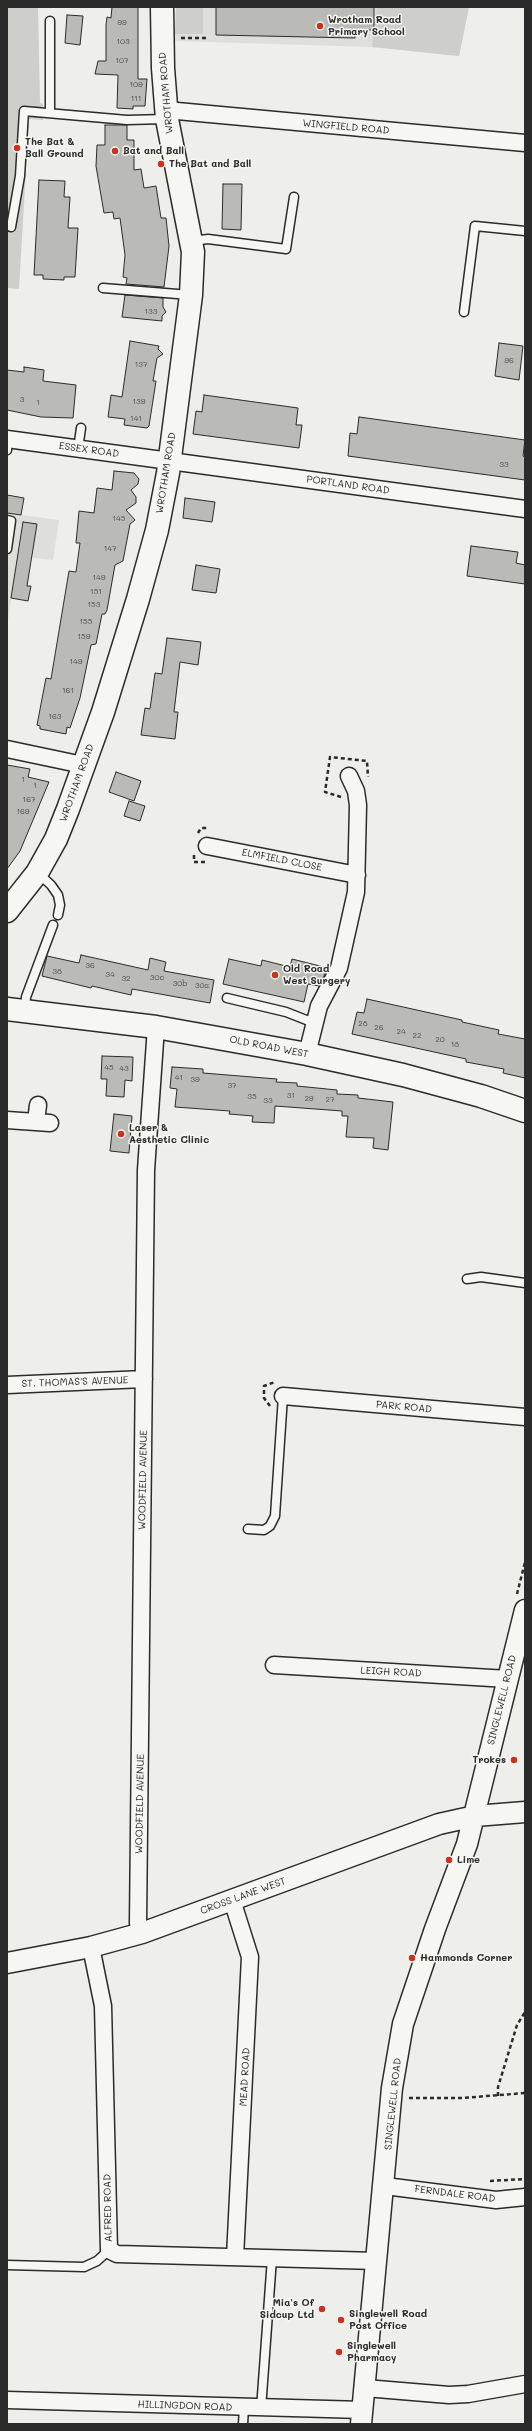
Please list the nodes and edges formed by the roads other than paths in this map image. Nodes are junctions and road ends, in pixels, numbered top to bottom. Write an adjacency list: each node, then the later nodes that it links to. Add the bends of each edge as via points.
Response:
1 (162, 7): 4 (main road, WROTHAM ROAD)
2 (50, 21): 3 (lane)
3 (46, 113): 4 (lane, WINGFIELD ROAD, via 127,120); 7 (lane, WINGFIELD ROAD, via 24,111 20,176)
4 (167, 114): 5 (street, WINGFIELD ROAD); 9 (main road, WROTHAM ROAD)
5 (525, 143)
6 (294, 197): 9 (lane, via 286,249 208,239)
7 (12, 227)
8 (525, 231): 12 (lane, via 475,226)
9 (192, 242): 11 (main road, WROTHAM ROAD)
10 (103, 288): 11 (lane)
11 (191, 295): 16 (main road, WROTHAM ROAD)
12 (464, 312)
13 (81, 428): 15 (lane)
14 (7, 443): 15 (street, ESSEX ROAD)
15 (78, 449): 16 (street, ESSEX ROAD)
16 (170, 461): 17 (street, PORTLAND ROAD); 21 (main road, WROTHAM ROAD, via 148,565 103,712)
17 (525, 508)
18 (7, 520): 19 (lane, via 11,521)
19 (7, 549)
20 (7, 749): 21 (street)
21 (83, 765): 24 (main road, WROTHAM ROAD, via 56,839)
22 (350, 776): 25 (street, via 358,805)
23 (201, 849): 25 (street, ELMFIELD CLOSE)
24 (37, 873): 26 (main road, WROTHAM ROAD); 27 (lane, via 58,895)
25 (357, 875): 31 (street, via 356,892 340,962 319,1006)
26 (7, 910)
27 (58, 915)
28 (53, 925): 30 (lane, via 26,997)
29 (227, 998): 31 (lane, via 286,1012)
30 (16, 1010): 32 (main road, OLD ROAD WEST)
31 (314, 1024): 33 (street)
32 (156, 1027): 33 (main road, OLD ROAD WEST); 39 (street, WOODFIELD AVENUE, via 146,1170)
33 (307, 1054): 35 (main road, OLD ROAD WEST, via 403,1075)
34 (38, 1105): 36 (street, via 43,1122)
35 (525, 1111)
36 (7, 1120)
37 (467, 1279): 38 (lane, via 481,1277)
38 (525, 1283)
39 (144, 1380): 40 (street, ST. THOMAS'S AVENUE); 50 (street, WOODFIELD AVENUE, via 138,1923)
40 (7, 1385)
41 (283, 1396): 42 (street, PARK ROAD); 43 (lane, via 275,1516 270,1526 264,1530)
42 (525, 1417)
43 (248, 1529)
44 (525, 1610): 46 (street, SINGLEWELL ROAD)
45 (274, 1665): 46 (street, LEIGH ROAD)
46 (508, 1679): 48 (street, SINGLEWELL ROAD)
47 (525, 1812): 48 (street, CROSS LANE WEST)
48 (475, 1816): 49 (street, CROSS LANE WEST, via 439,1824); 53 (street, SINGLEWELL ROAD, via 403,2024 392,2088)
49 (232, 1900): 50 (street, CROSS LANE WEST); 56 (street, MEAD ROAD, via 250,1957)
50 (142, 1933): 51 (street, CROSS LANE WEST)
51 (91, 1947): 52 (street, CROSS LANE WEST); 55 (street, ALFRED ROAD, via 103,2006)
52 (7, 1963)
53 (385, 2186): 54 (street, FERNDALE ROAD, via 496,2200); 58 (street, SINGLEWELL ROAD)
54 (525, 2197)
55 (109, 2250): 56 (street, ALFRED ROAD, via 117,2254); 59 (lane, via 98,2261 84,2267)
56 (235, 2257): 57 (street, ALFRED ROAD)
57 (272, 2258): 58 (street, ALFRED ROAD); 63 (lane)
58 (377, 2261): 61 (street, SINGLEWELL ROAD)
59 (7, 2265)
60 (525, 2384): 61 (street, via 449,2395)
61 (365, 2388): 65 (street, SINGLEWELL ROAD)
62 (7, 2400): 64 (street, HILLINGDON ROAD)
63 (261, 2409): 64 (street, HILLINGDON ROAD); 65 (street, HILLINGDON ROAD)
64 (244, 2416)
65 (362, 2417)

